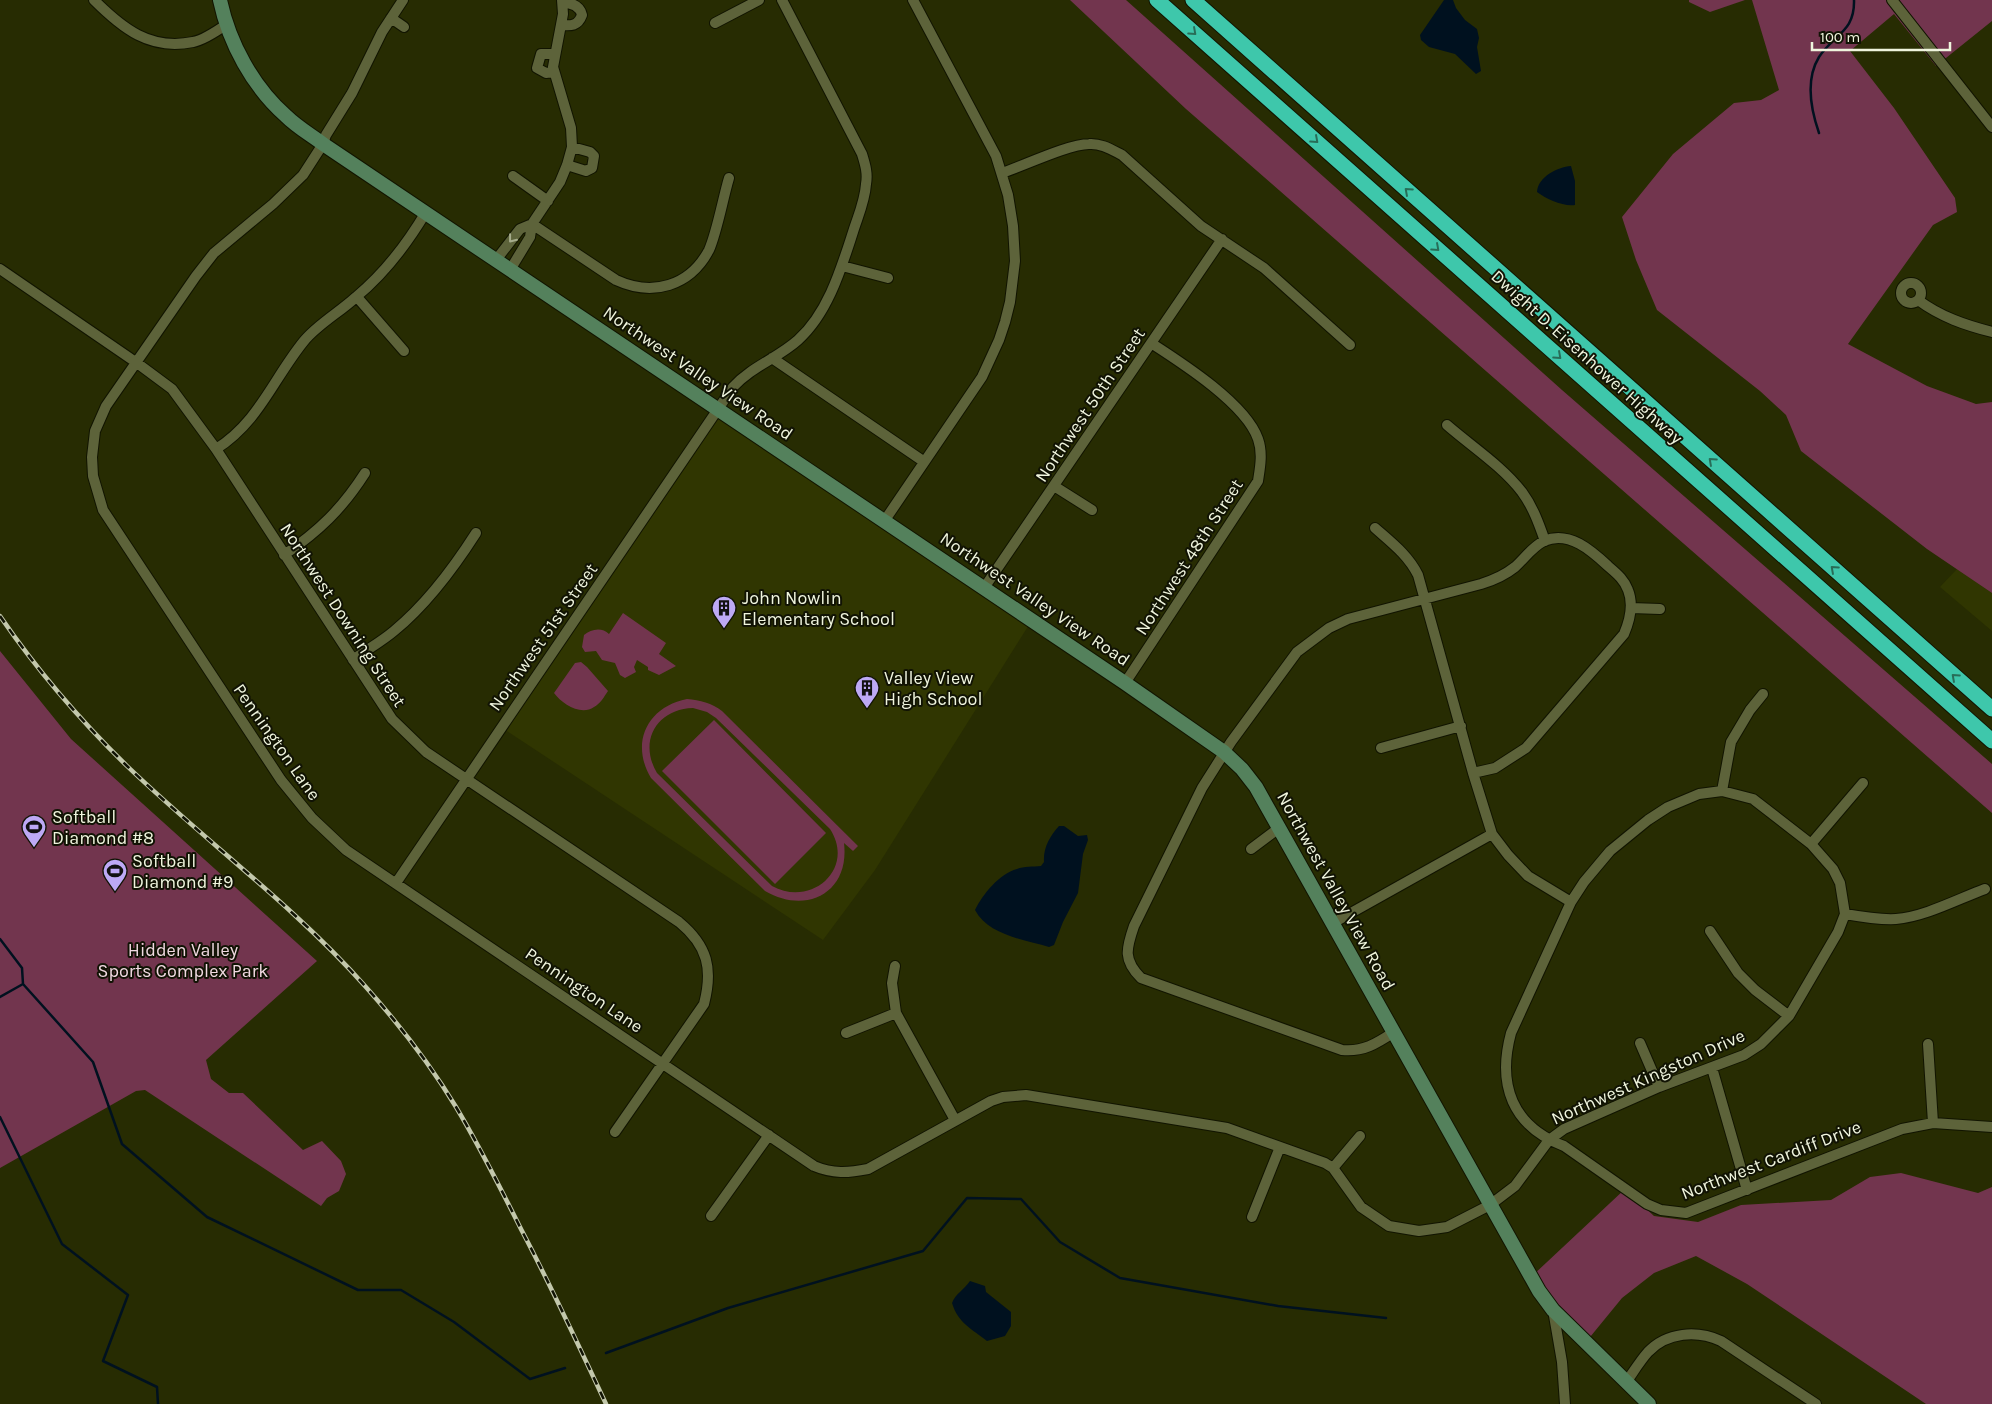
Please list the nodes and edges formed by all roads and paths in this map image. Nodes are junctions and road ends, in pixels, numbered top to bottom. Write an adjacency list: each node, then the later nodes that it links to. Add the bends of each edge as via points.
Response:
1 (94, 0): 13 (street, via 135,35 168,44 193,42)
2 (220, 0): 13 (street, Northwest Valley View Road)
3 (403, 0): 11 (street, Pennington Lane)
4 (759, 0): 12 (street)
5 (782, 0): 30 (street, Northwest 51st Street, via 866,166 865,196)
6 (912, 0): 22 (street, via 996,156)
7 (1157, 0): 63 (highway, Dwight D. Eisenhower Highway, one-way to 63)
8 (1193, 0): 61 (highway, Dwight D. Eisenhower Highway, one-way to 8)
9 (1892, 0): 18 (street)
10 (562, 2): 14 (street); 14 (street, via 576,6 582,15 576,24)
11 (391, 18): 15 (street); 19 (street, Pennington Lane)
12 (715, 23)
13 (227, 24): 19 (street, Northwest Valley View Road, via 245,64 270,100 286,117)
14 (561, 25): 16 (street)
15 (404, 27)
16 (555, 54): 17 (street); 17 (street, via 541,54 537,68 546,73)
17 (554, 72): 20 (street, via 571,128)
18 (1992, 127)
19 (323, 144): 26 (street, Northwest Valley View Road); 41 (street, Pennington Lane, via 302,175 283,195 214,253)
20 (572, 147): 21 (street); 21 (street, via 590,152 594,161 592,168 586,171)
21 (567, 165): 25 (street)
22 (1002, 173): 28 (street, via 1072,148 1101,145 1122,155 1201,226); 45 (street, via 1015,241 1005,322 982,377)
23 (513, 176): 25 (street)
24 (729, 178): 27 (street, via 710,248 689,276 659,288 631,287 616,280)
25 (548, 201): 27 (street)
26 (426, 212): 29 (street, Northwest Valley View Road); 34 (street, via 383,272)
27 (532, 224): 29 (street, one-way to 29, via 520,229); 32 (street, via 530,237)
28 (1222, 239): 37 (street, Northwest 50th Street); 38 (street, via 1264,268)
29 (496, 260): 32 (street, Northwest Valley View Road)
30 (842, 266): 33 (street); 40 (street, Northwest 51st Street, via 824,306 808,330)
31 (0, 269): 41 (street, Northwest Downing Street)
32 (510, 270): 42 (street, Northwest Valley View Road)
33 (888, 278)
34 (357, 297): 39 (street); 44 (street, via 304,340 247,424)
35 (1918, 300): 36 (street, via 1946,318)
36 (1992, 332)
37 (1151, 343): 47 (street, Northwest 50th Street); 59 (street, Northwest 48th Street, via 1198,374 1251,424 1259,441 1261,462 1258,481)
38 (1350, 345)
39 (404, 351)
40 (772, 358): 42 (street, Northwest 51st Street, via 740,380); 45 (street)
41 (138, 362): 44 (street, Northwest Downing Street, via 172,389); 74 (street, Pennington Lane, via 106,406 95,431 91,468 103,510 293,797 329,836)
42 (718, 410): 49 (street, Northwest Valley View Road); 67 (street, Northwest 51st Street)
43 (1446, 425): 52 (street, via 1506,475 1521,492 1533,510)
44 (216, 449): 53 (street, Northwest Downing Street)
45 (924, 462): 49 (street)
46 (365, 473): 53 (street, via 329,520)
47 (1054, 486): 48 (street); 54 (street, Northwest 50th Street)
48 (1092, 510)
49 (885, 520): 54 (street, Northwest Valley View Road)
50 (1375, 528): 55 (street, via 1412,563)
51 (476, 533): 58 (street, via 450,572 405,622)
52 (1545, 541): 55 (street, via 1500,577); 56 (street, via 1570,540 1590,550 1622,578 1628,589)
53 (284, 556): 58 (street, Northwest Downing Street)
54 (984, 588): 59 (street, Northwest Valley View Road)
55 (1425, 598): 62 (street); 65 (street, via 1348,619 1311,640 1284,667)
56 (1631, 608): 57 (street); 66 (street, via 1624,634 1526,748 1495,768)
57 (1660, 610)
58 (353, 660): 67 (street, Northwest Downing Street, via 392,719 412,740)
59 (1125, 683): 65 (street, Northwest Valley View Road)
60 (1763, 694): 69 (street, via 1731,742)
61 (1992, 709)
62 (1461, 726): 64 (street); 66 (street)
63 (1992, 741)
64 (1381, 748)
65 (1224, 752): 70 (street, Northwest Valley View Road, via 1256,787); 83 (street, via 1202,788 1134,926 1126,957 1132,970 1141,978 1342,1050 1356,1052)
66 (1473, 773): 71 (street)
67 (466, 778): 74 (street, Northwest 51st Street); 87 (street, Northwest Downing Street, via 680,922 698,942 708,965 704,1004)
68 (1863, 783): 72 (street)
69 (1722, 791): 72 (street, via 1753,799); 76 (street, Northwest Cardiff Drive, via 1699,794 1648,820 1610,851)
70 (1280, 828): 73 (street); 78 (street, Northwest Valley View Road)
71 (1492, 834): 76 (street, via 1528,876); 78 (street)
72 (1811, 844): 77 (street, via 1833,869 1842,891)
73 (1251, 849)
74 (396, 883): 87 (street, Pennington Lane)
75 (1985, 888): 77 (street, via 1898,919)
76 (1571, 902): 96 (street, Northwest Cardiff Drive, via 1511,1033 1506,1052 1508,1091 1518,1113)
77 (1845, 914): 82 (street, Northwest Kingston Drive, via 1838,932)
78 (1333, 923): 83 (street, Northwest Valley View Road)
79 (1710, 931): 82 (street, via 1738,973)
80 (895, 966): 81 (street, via 892,983)
81 (896, 1013): 84 (street); 90 (street)
82 (1789, 1016): 88 (street, Northwest Kingston Drive, via 1775,1032 1744,1055)
83 (1394, 1032): 100 (street, Northwest Valley View Road)
84 (846, 1033)
85 (1640, 1043): 89 (street)
86 (1928, 1044): 91 (street)
87 (663, 1063): 93 (street, Northwest Downing Street); 94 (street, Pennington Lane)
88 (1712, 1068): 89 (street, Northwest Kingston Drive); 99 (street)
89 (1658, 1087): 96 (street, Northwest Kingston Drive, via 1564,1129)
90 (955, 1120): 94 (street, Pennington Lane, via 868,1169 848,1173 814,1166); 97 (street, Pennington Lane, via 1002,1097 1026,1095 1199,1122 1227,1128)
91 (1933, 1124): 92 (street, Northwest Cardiff Drive); 99 (street, Northwest Cardiff Drive, via 1886,1134)
92 (1992, 1127)
93 (615, 1132)
94 (769, 1136): 101 (street)
95 (1360, 1136): 98 (street)
96 (1549, 1140): 99 (street, Northwest Cardiff Drive, via 1564,1146 1660,1210 1686,1212); 100 (street, Northwest Kingston Drive, via 1515,1186)
97 (1280, 1147): 98 (street, Pennington Lane); 102 (street)
98 (1333, 1168): 100 (street, Northwest Kingston Drive, via 1361,1207 1389,1226 1405,1230 1448,1227)
99 (1747, 1190)
100 (1490, 1205): 103 (street, Northwest Valley View Road)
101 (711, 1216)
102 (1252, 1217)
103 (1553, 1310): 104 (street, Northwest Valley View Road); 105 (street)
104 (1627, 1381): 106 (street, Northwest Valley View Road); 107 (street, via 1657,1344 1669,1338 1699,1334 1721,1341)
105 (1565, 1404)
106 (1649, 1404)
107 (1816, 1404)

